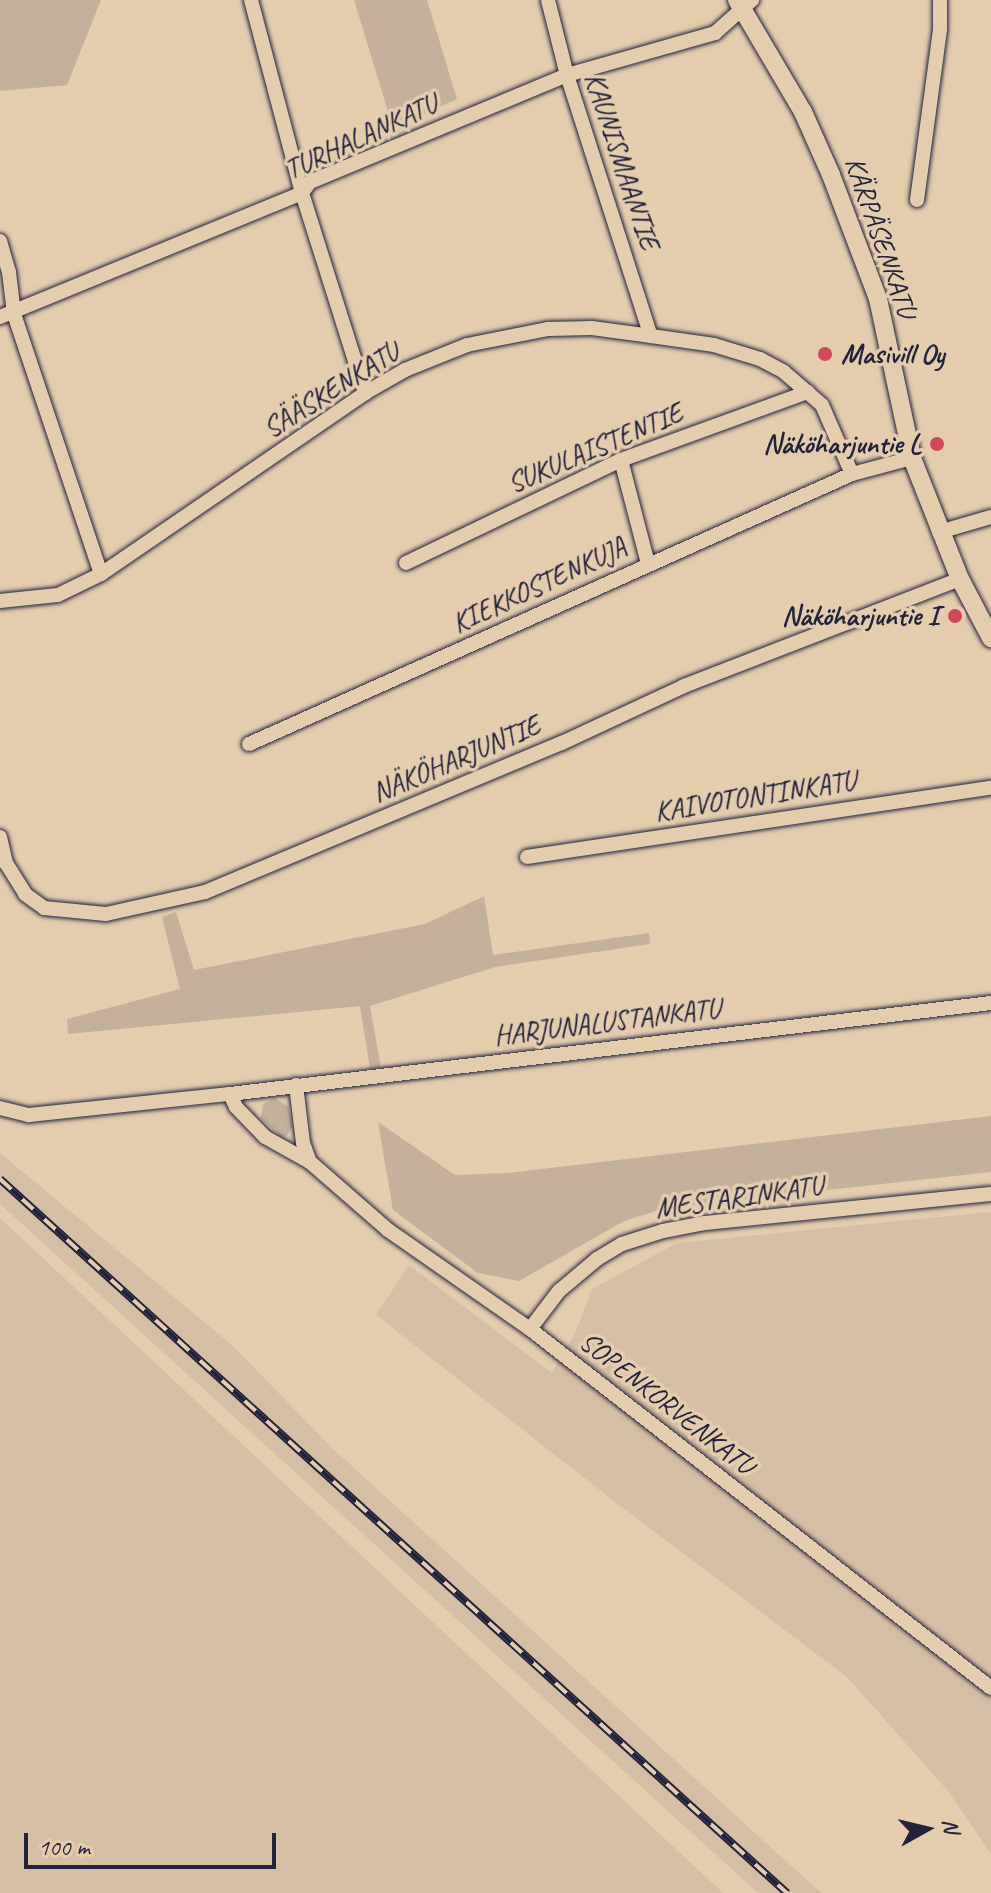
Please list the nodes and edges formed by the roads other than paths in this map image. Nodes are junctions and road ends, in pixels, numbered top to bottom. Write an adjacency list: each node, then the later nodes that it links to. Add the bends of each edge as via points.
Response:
1 (251, 0): 6 (street)
2 (548, 0): 5 (street, KAUNISMAANTIE)
3 (940, 0): 7 (street)
4 (744, 3): 5 (street, TURHALANKATU, via 715,33); 13 (street, KÄRPÄSENKATU, via 803,112 855,234 878,299)
5 (567, 75): 6 (street, TURHALANKATU, via 310,182); 10 (street, KAUNISMAANTIE)
6 (302, 193): 9 (street, TURHALANKATU); 12 (street)
7 (917, 200)
8 (0, 241): 9 (street, via 9,272)
9 (7, 316): 20 (street)
10 (651, 336): 11 (street, SÄÄSKENKATU, via 714,345 760,359); 12 (street, SÄÄSKENKATU, via 592,328 499,338 405,370)
11 (808, 392): 14 (street, SUKULAISTENTIE); 15 (street, via 822,405)
12 (365, 393): 20 (street, SÄÄSKENKATU)
13 (912, 458): 15 (street, KIEKKOSTENKUJA); 17 (street, KÄRPÄSENKATU)
14 (621, 460): 18 (street, SUKULAISTENTIE); 19 (street)
15 (852, 474): 19 (street, KIEKKOSTENKUJA)
16 (991, 517): 17 (street)
17 (939, 532): 21 (street, KÄRPÄSENKATU)
18 (406, 563)
19 (648, 564): 24 (street, KIEKKOSTENKUJA)
20 (101, 574): 22 (street, SÄÄSKENKATU, via 58,595)
21 (960, 579): 23 (street, KÄRPÄSENKATU); 26 (street, NÄKÖHARJUNTIE, via 684,686 562,743 205,892 106,914 44,908 25,894 6,863)
22 (0, 601)
23 (991, 638)
24 (249, 744)
25 (991, 788): 27 (street, KAIVOTONTINKATU)
26 (0, 837)
27 (527, 857)
28 (991, 1003): 29 (street, HARJUNALUSTANKATU)
29 (296, 1085): 30 (street, HARJUNALUSTANKATU); 32 (street)
30 (230, 1094): 31 (street, HARJUNALUSTANKATU, via 29,1115); 32 (street, SOPENKORVENKATU, via 265,1137)
31 (0, 1108)
32 (310, 1162): 34 (street, SOPENKORVENKATU, via 388,1230)
33 (991, 1194): 34 (street, MESTARINKATU, via 663,1231 622,1244 597,1259 559,1291)
34 (530, 1329): 35 (street, SOPENKORVENKATU)
35 (991, 1688)

